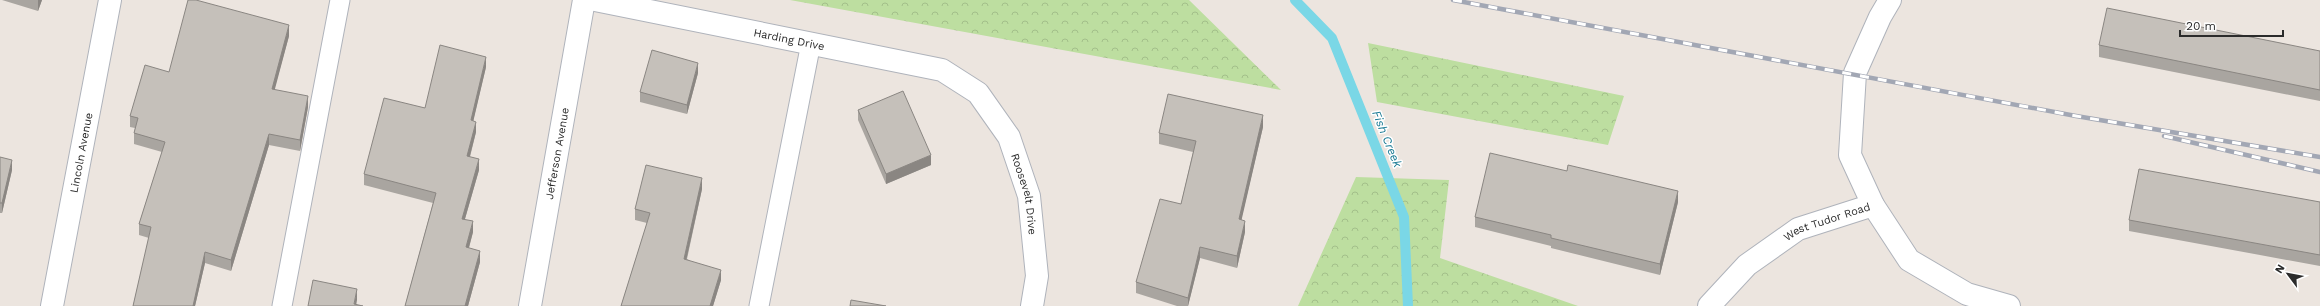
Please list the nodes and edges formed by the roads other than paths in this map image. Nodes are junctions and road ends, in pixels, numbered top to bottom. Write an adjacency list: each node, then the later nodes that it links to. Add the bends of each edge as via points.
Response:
1 (110, 0): 9 (street, Lincoln Avenue)
2 (340, 0): 10 (lane)
3 (584, 0): 11 (street, Jefferson Avenue)
4 (595, 0): 6 (street, Harding Drive)
5 (1890, 0): 8 (street, West Tudor Road, via 1855,73 1850,155)
6 (811, 43): 7 (street, Harding Drive, via 942,70); 12 (lane)
7 (978, 93): 13 (street, Roosevelt Drive, via 1009,137 1029,196 1037,276)
8 (1873, 205): 14 (street, West Tudor Road, via 1798,229 1747,265); 15 (street, via 1909,260 1967,294)
9 (52, 306)
10 (282, 306)
11 (530, 306)
12 (759, 306)
13 (1032, 306)
14 (1709, 306)
15 (2009, 306)

